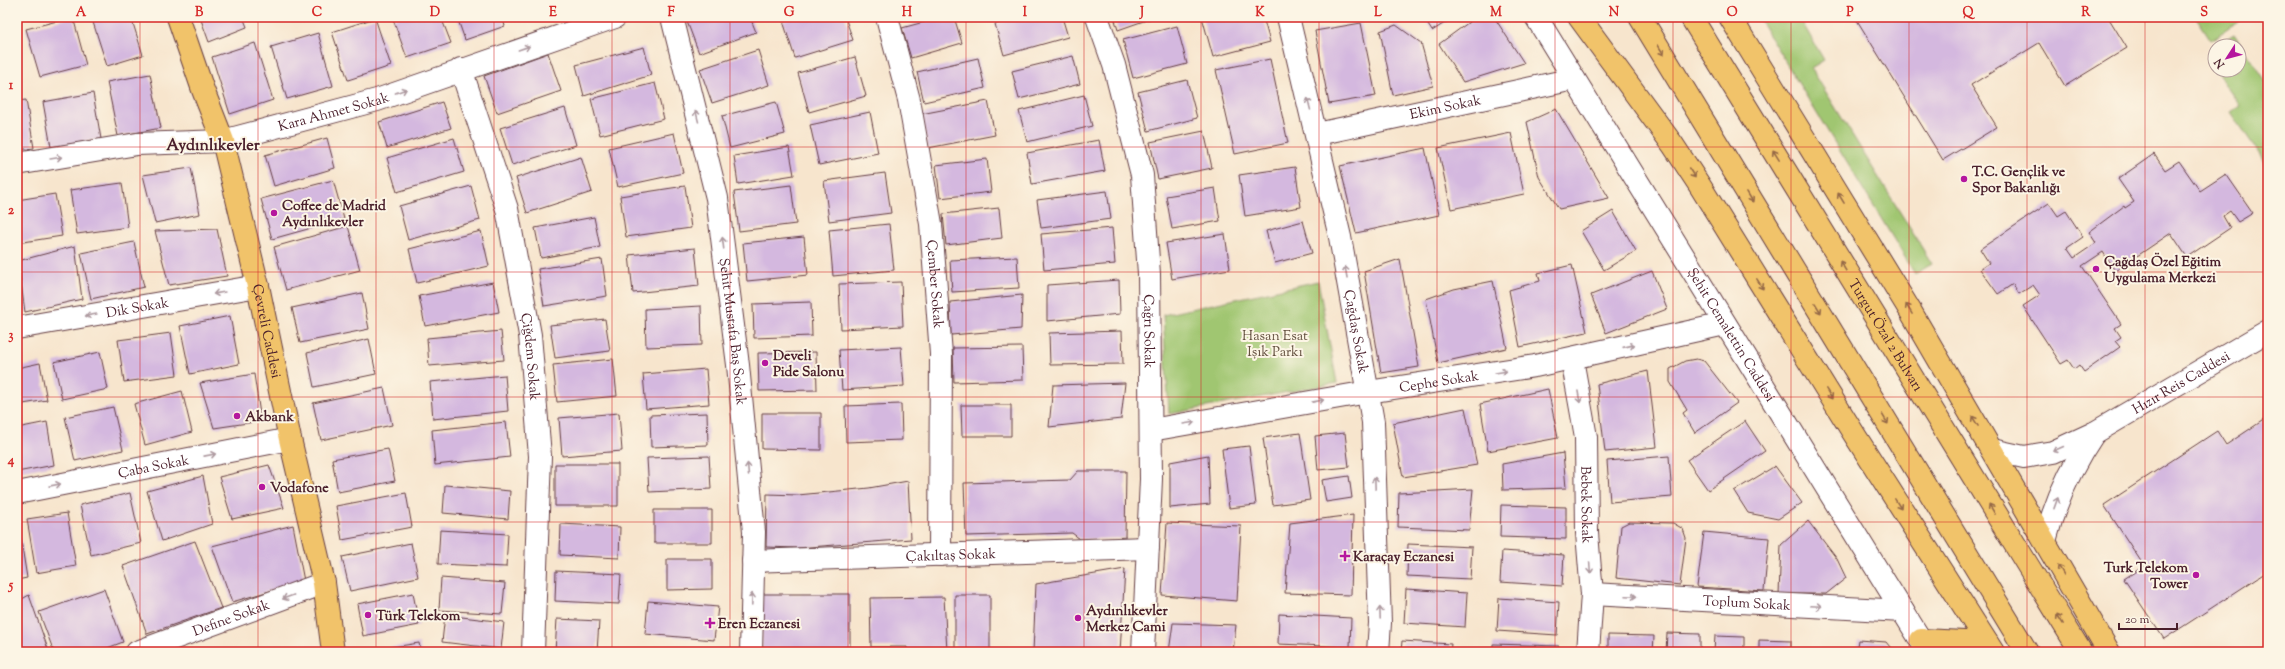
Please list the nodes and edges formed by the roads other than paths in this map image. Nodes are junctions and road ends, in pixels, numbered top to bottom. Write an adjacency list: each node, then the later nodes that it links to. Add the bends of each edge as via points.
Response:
1 (178, 17): 16 (main road, Çevreli Caddesi)
2 (615, 17): 13 (street, Kara Ahmet Sokak, one-way to 2)
3 (672, 17): 33 (street, Şehit Mustafa Baş Sokak, one-way to 3, via 754,532 739,372 717,198)
4 (886, 17): 32 (street, Çember Sokak, via 909,100 931,224 941,354)
5 (1097, 17): 25 (street, Çağrı Sokak, via 1114,65 1142,175 1149,274)
6 (1288, 17): 15 (street, Çağdaş Sokak, one-way to 6)
7 (1536, 17): 14 (street, Şehit Cemalettin Caddesi)
8 (1579, 17): 17 (main road)
9 (1591, 17): 17 (main road)
10 (1640, 17): 46 (main road, one-way to 46)
11 (1691, 17): 47 (main road, Turgut Özal 2 Bulvarı, one-way to 11)
12 (1730, 17): 28 (main road, one-way to 12)
13 (461, 69): 16 (street, Kara Ahmet Sokak, one-way to 13, via 377,100); 41 (street, Çiğdem Sokak, via 507,209 530,336 540,456)
14 (1574, 79): 15 (street, Ekim Sokak); 20 (street, Şehit Cemalettin Caddesi)
15 (1317, 134): 24 (street, Çağdaş Sokak, one-way to 15, via 1340,237)
16 (223, 141): 18 (street, Kara Ahmet Sokak, one-way to 16, via 138,144); 19 (main road, Çevreli Caddesi)
17 (1673, 145): 38 (main road, one-way to 38)
18 (17, 164)
19 (258, 286): 21 (street, Dik Sokak, one-way to 21); 27 (main road, Çevreli Caddesi)
20 (1725, 324): 23 (street, Cephe Sokak, one-way to 20); 36 (street, Şehit Cemalettin Caddesi)
21 (17, 328)
22 (2268, 331): 26 (street, Hızır Reis Caddesi)
23 (1572, 359): 24 (street, Cephe Sokak, one-way to 23); 35 (street, Bebek Sokak, one-way to 35, via 1586,437 1587,533)
24 (1368, 392): 25 (street, Cephe Sokak, one-way to 24); 44 (street, Çağdaş Sokak, one-way to 24, via 1380,623 1374,422)
25 (1151, 430): 31 (street, Çağrı Sokak)
26 (2094, 433): 28 (street, Hızır Reis Caddesi, one-way to 28, via 2053,452 2024,458); 30 (street, Hızır Reis Caddesi, one-way to 26, via 2051,515 2063,486)
27 (290, 439): 29 (street, Çaba Sokak, one-way to 27); 34 (main road, Çevreli Caddesi)
28 (1992, 450): 30 (main road)
29 (17, 493)
30 (2045, 541): 48 (main road, one-way to 30)
31 (1148, 548): 32 (street, Çakıltaş Sokak); 43 (street, Çağrı Sokak)
32 (940, 555): 33 (street, Çakıltaş Sokak)
33 (754, 562): 42 (street, Şehit Mustafa Baş Sokak, one-way to 33)
34 (324, 583): 39 (street, Define Sokak, one-way to 39); 40 (main road, Çevreli Caddesi)
35 (1592, 594): 36 (street, Toplum Sokak, one-way to 36); 45 (street, Bebek Sokak)
36 (1903, 611): 37 (street, Şehit Cemalettin Caddesi)
37 (1924, 646): 38 (main road)
38 (1990, 647)
39 (137, 652)
40 (332, 652)
41 (533, 652)
42 (751, 652)
43 (1143, 652)
44 (1378, 652)
45 (1588, 652)
46 (2026, 652)
47 (2081, 652)
48 (2109, 652)

